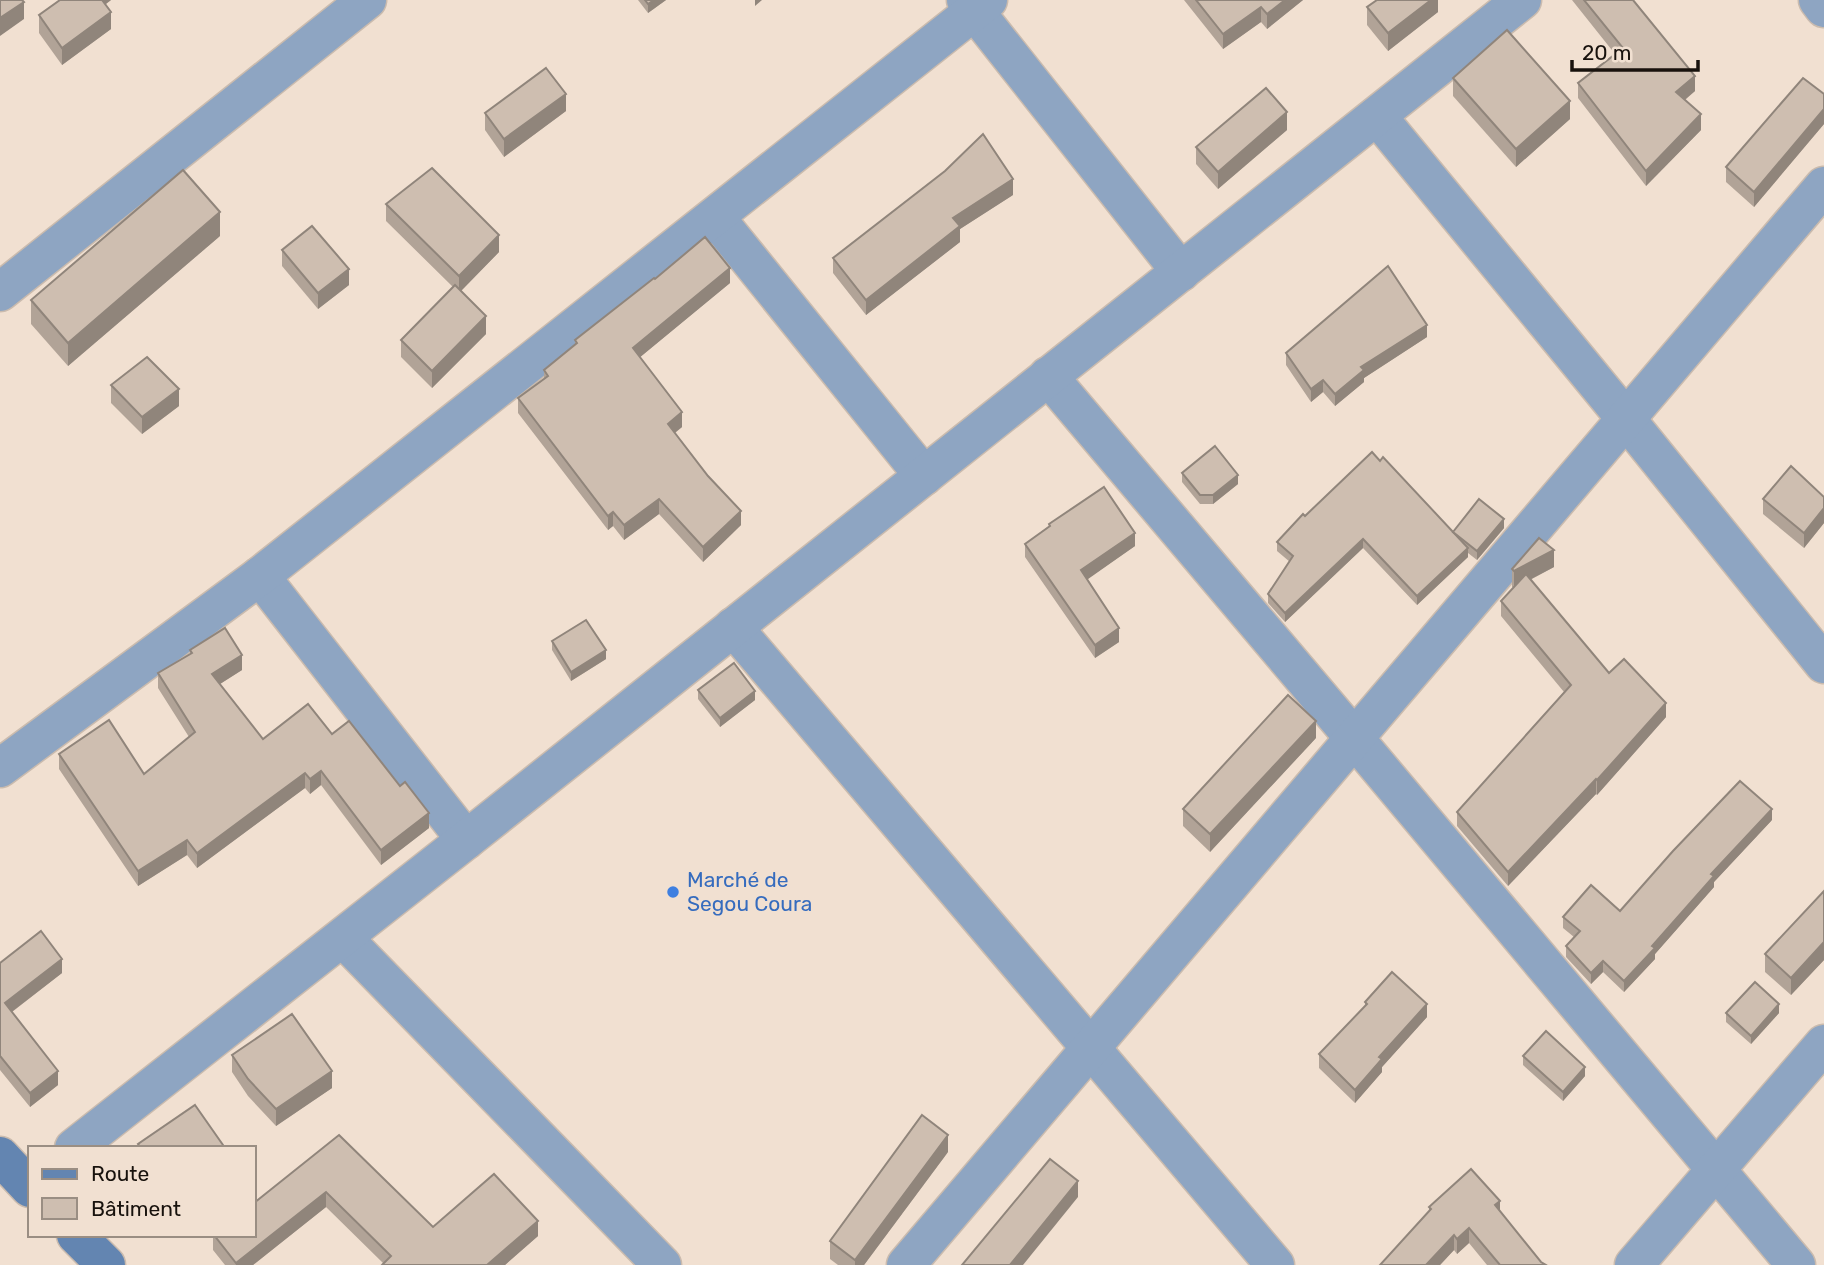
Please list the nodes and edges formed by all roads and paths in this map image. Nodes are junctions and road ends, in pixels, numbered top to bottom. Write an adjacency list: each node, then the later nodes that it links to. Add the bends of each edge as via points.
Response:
1 (367, 0): 10 (street)
2 (1522, 0): 6 (street)
3 (1818, 0): 5 (street)
4 (976, 4): 8 (street); 9 (street)
5 (1824, 8)
6 (1377, 116): 9 (street); 12 (street)
7 (1824, 186): 12 (street)
8 (715, 217): 13 (street); 14 (street)
9 (1181, 272): 11 (street)
10 (0, 292)
11 (1048, 376): 13 (street); 17 (street)
12 (1626, 419): 16 (street); 17 (street)
13 (924, 476): 15 (street)
14 (260, 576): 18 (street); 19 (street)
15 (733, 628): 19 (street); 22 (street)
16 (1824, 664)
17 (1355, 739): 22 (street); 25 (street)
18 (0, 768)
19 (466, 840): 20 (street)
20 (343, 938): 23 (street); 29 (street)
21 (1824, 1044): 25 (street)
22 (1091, 1048): 30 (street); 31 (street)
23 (77, 1146)
24 (0, 1156): 26 (street)
25 (1716, 1169): 32 (street); 33 (street)
26 (28, 1184)
27 (78, 1237): 28 (street)
28 (106, 1265)
29 (662, 1265)
30 (906, 1265)
31 (1275, 1265)
32 (1634, 1265)
33 (1796, 1265)

